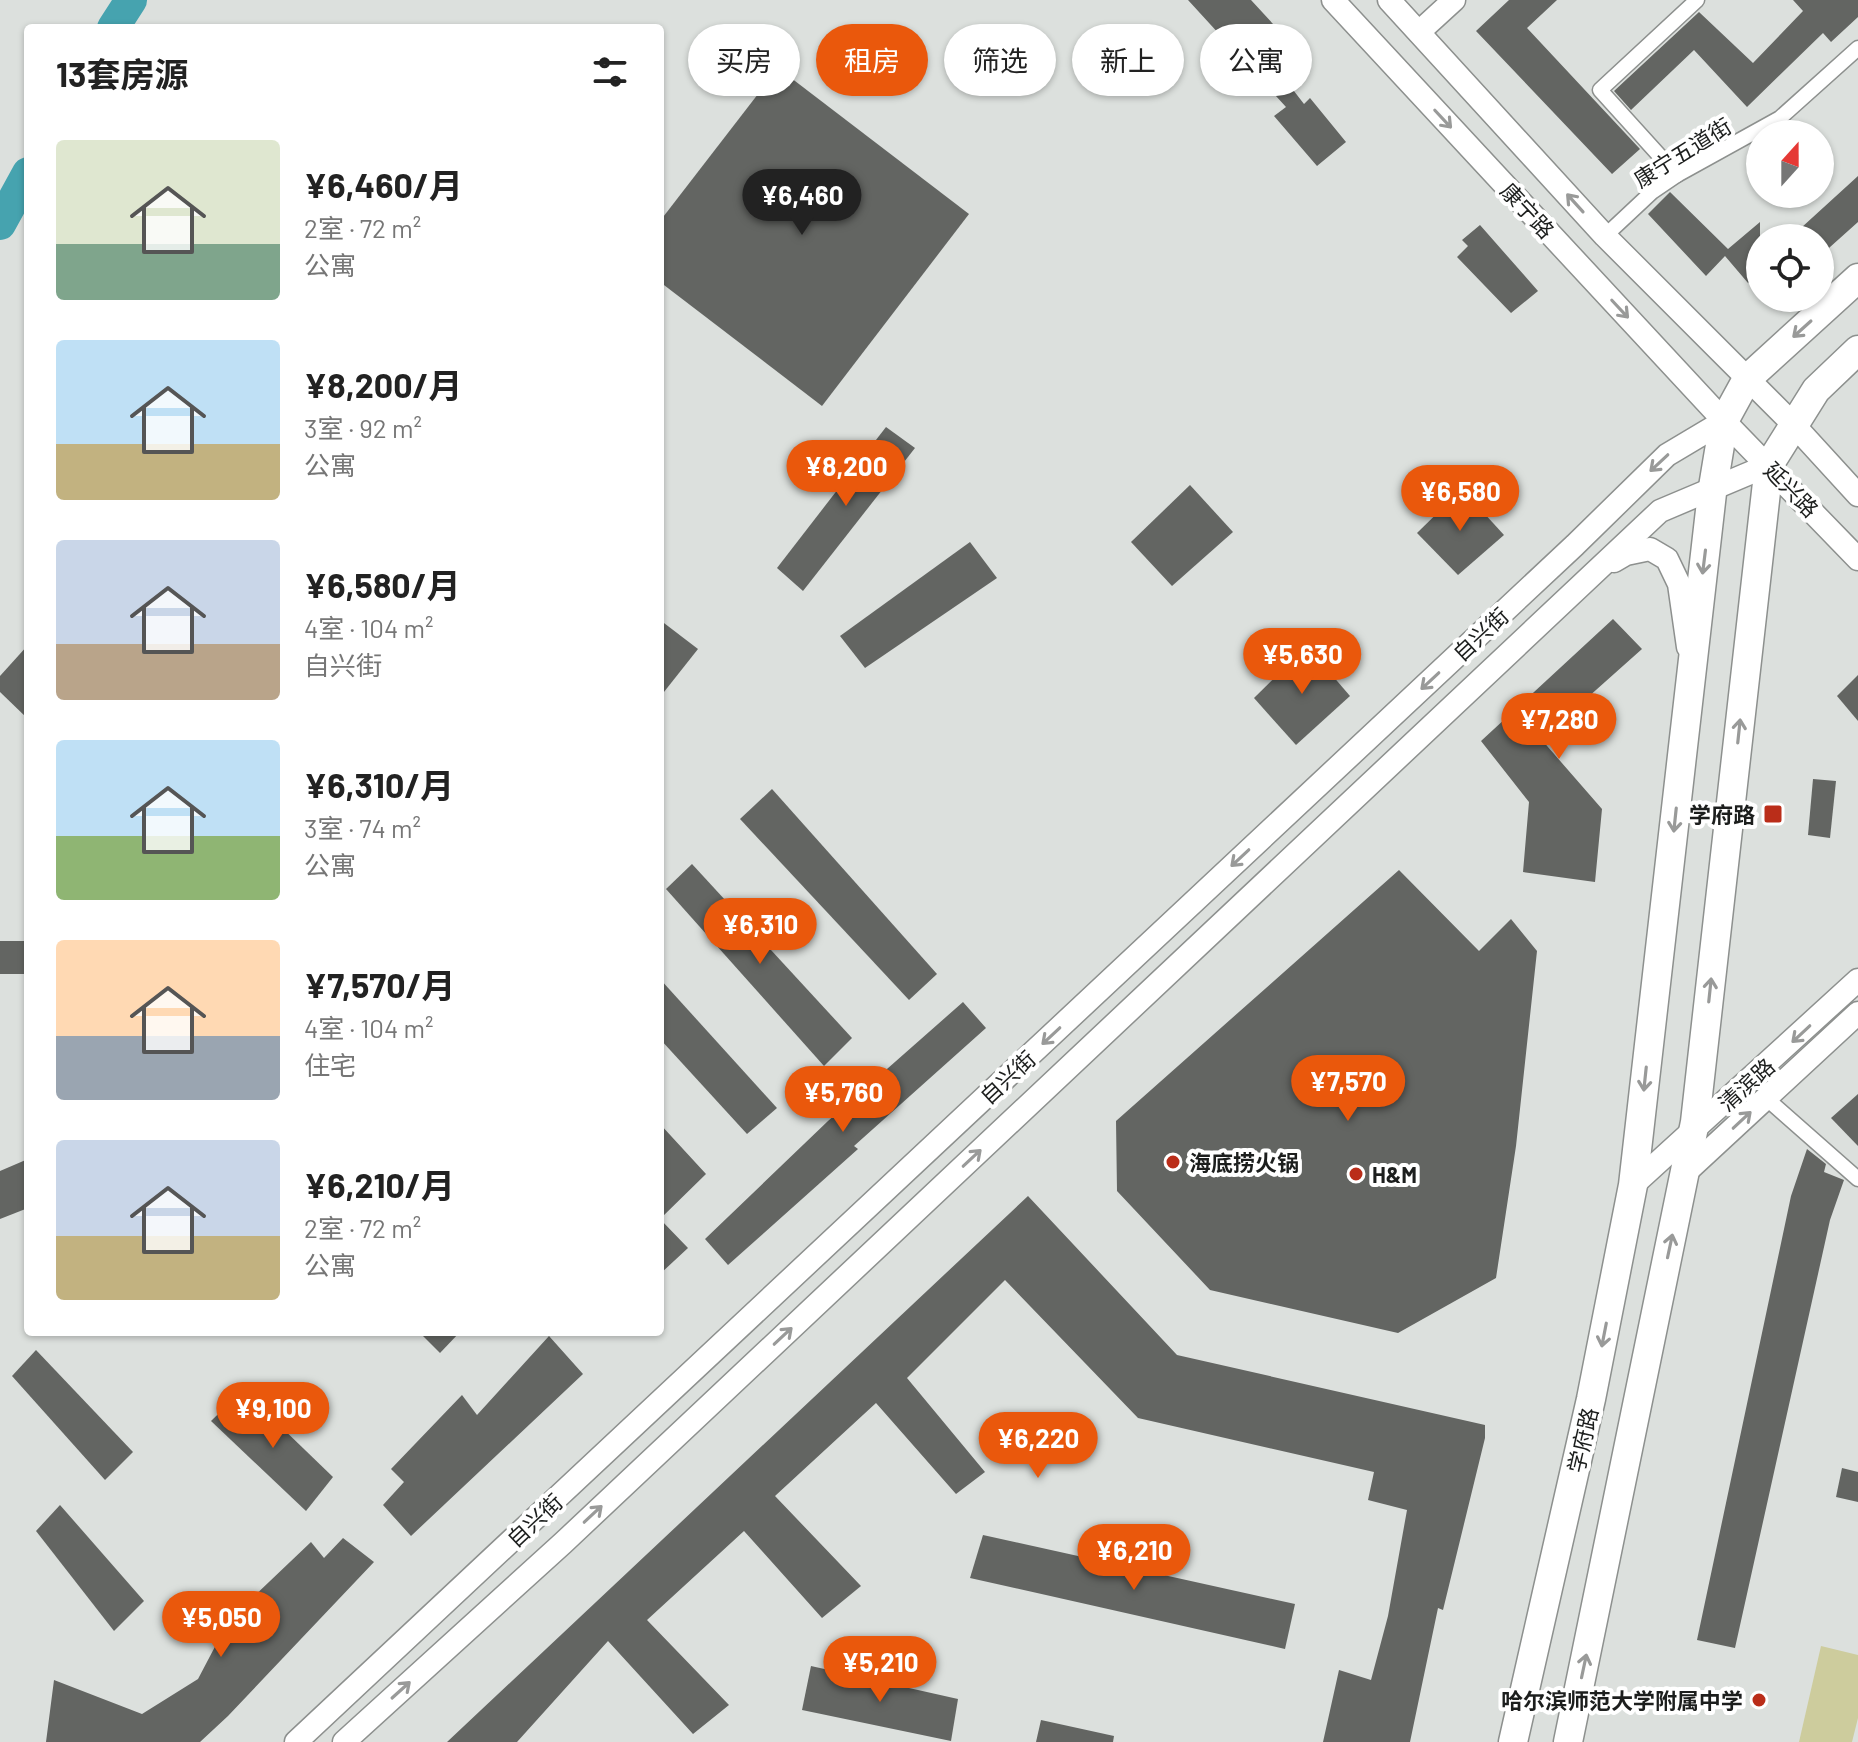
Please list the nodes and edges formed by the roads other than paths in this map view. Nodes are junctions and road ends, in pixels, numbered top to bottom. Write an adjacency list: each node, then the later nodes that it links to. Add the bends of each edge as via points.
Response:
1 (1333, 0): 12 (main road, 康宁路, one-way to 12)
2 (1389, 0): 5 (main road, 康宁路)
3 (1454, 0): 5 (main road)
4 (1697, 0): 7 (street, via 1600,90)
5 (1419, 32): 8 (main road, 康宁路, one-way to 5)
6 (1858, 48): 7 (street, 康宁五道街, via 1780,118)
7 (1677, 175): 8 (street, 康宁五道街)
8 (1605, 236): 11 (main road, 康宁路)
9 (1858, 278): 11 (highway, 学府路, one-way to 11)
10 (1858, 350): 13 (highway, via 1816,390)
11 (1747, 379): 12 (highway, 学府路); 13 (main road, 延兴路)
12 (1724, 421): 14 (main road, 延兴路); 15 (highway, 学府路); 27 (main road, 自兴街, one-way to 27, via 1667,455)
13 (1793, 424): 14 (highway); 16 (main road, 延兴路)
14 (1769, 465): 15 (main road, 自兴街); 17 (main road, 延兴路); 23 (highway, one-way to 14)
15 (1713, 489): 18 (main road, 自兴街, via 1660,511); 19 (highway, 学府路, one-way to 19)
16 (1858, 495)
17 (1858, 559)
18 (1592, 575): 19 (main road, via 1626,554 1650,549 1667,559 1679,584); 28 (main road, 自兴街, one-way to 18)
19 (1692, 670): 26 (highway, 学府路, one-way to 26)
20 (1858, 980): 23 (main road, 清滨路, one-way to 23)
21 (1858, 1013): 22 (main road, 清滨路)
22 (1766, 1098): 24 (main road, 清滨路, one-way to 22); 25 (street)
23 (1693, 1132): 24 (highway); 26 (main road, 清滨路)
24 (1685, 1173): 30 (highway, one-way to 24)
25 (1858, 1179)
26 (1633, 1185): 29 (highway, 学府路, one-way to 29, via 1591,1399)
27 (296, 1742)
28 (344, 1742)
29 (1513, 1742)
30 (1568, 1742)

